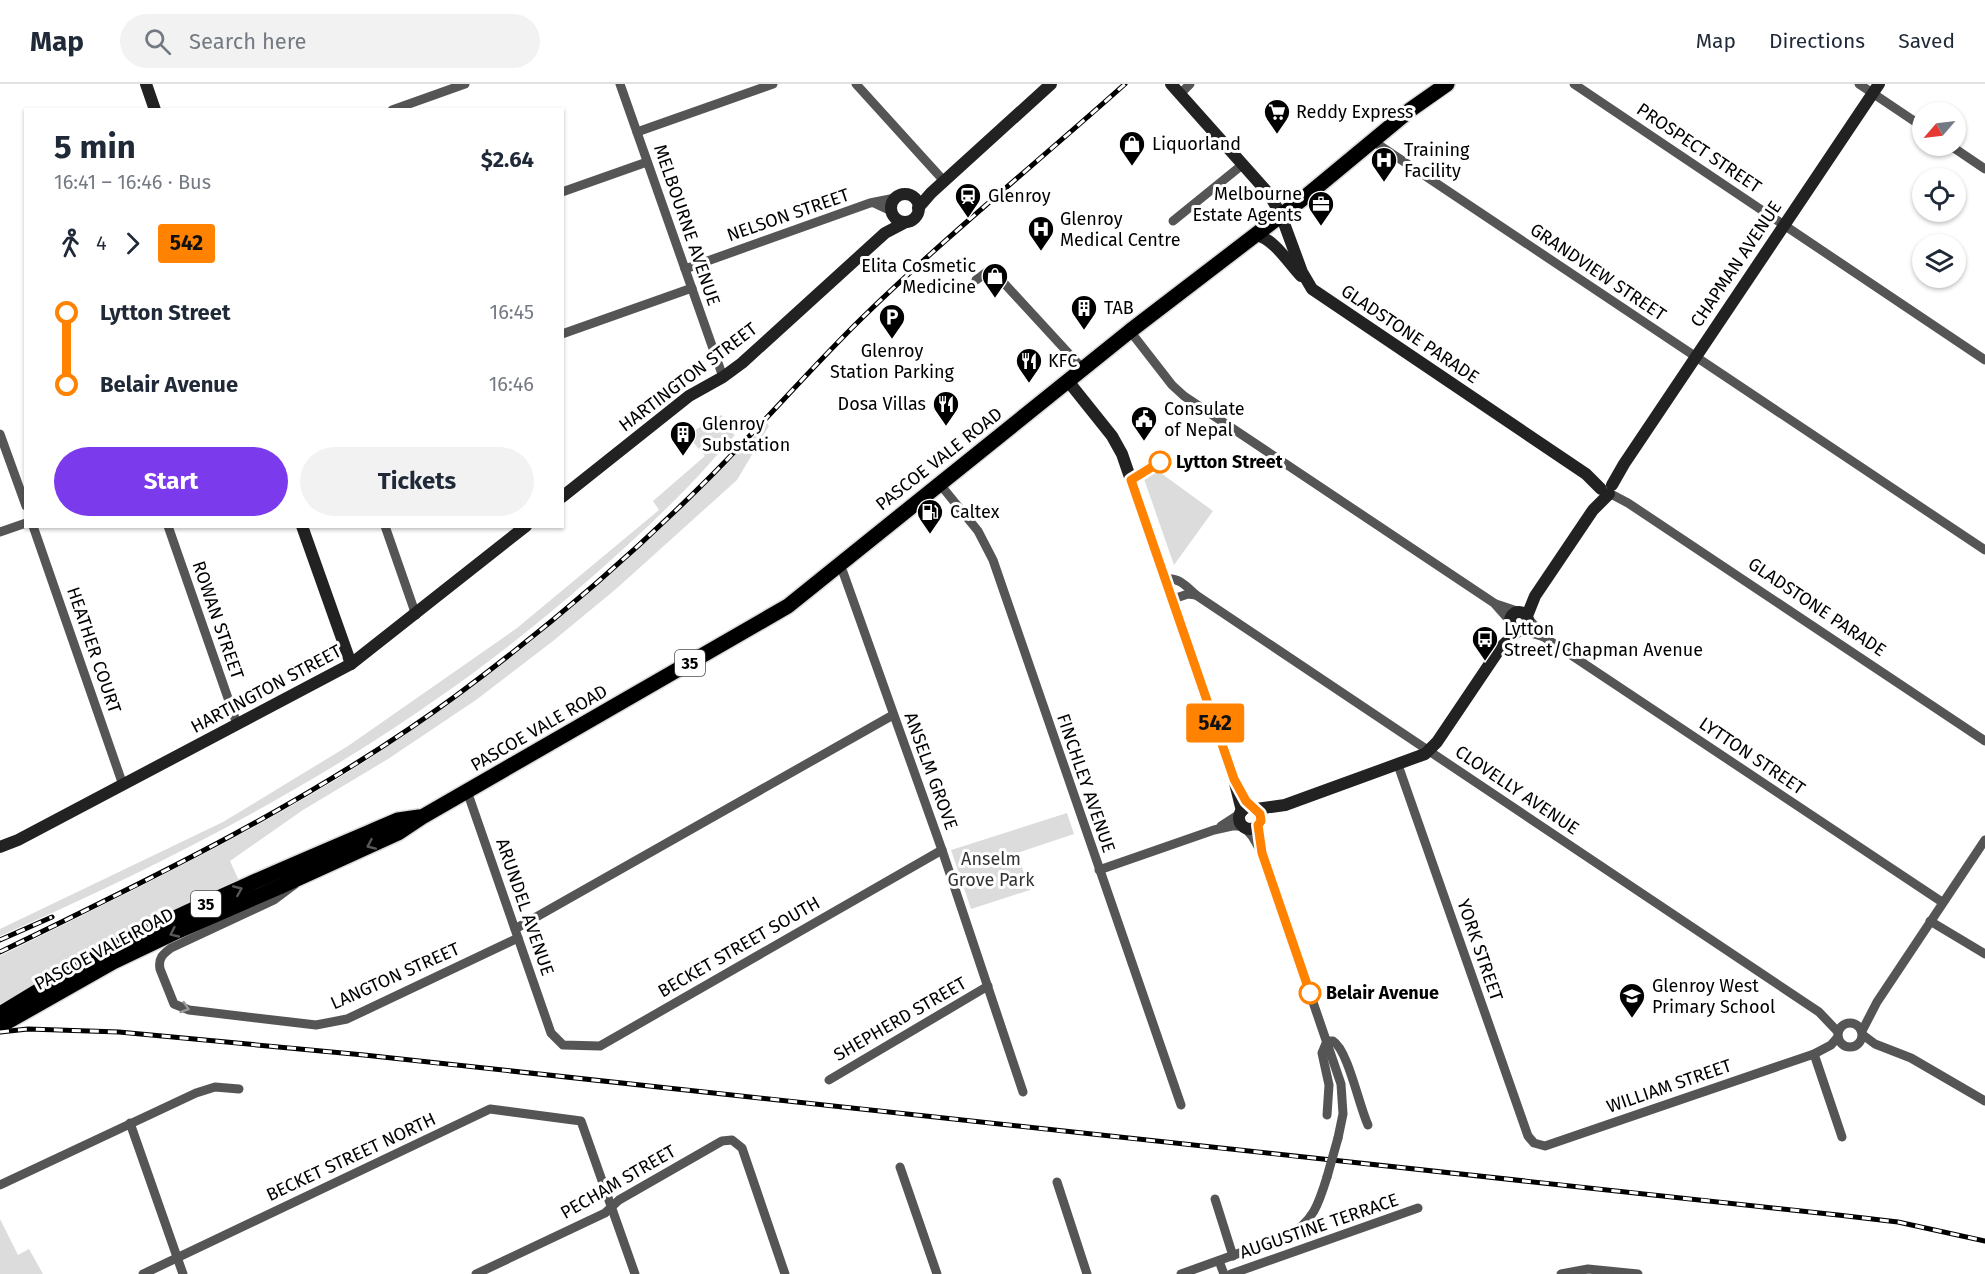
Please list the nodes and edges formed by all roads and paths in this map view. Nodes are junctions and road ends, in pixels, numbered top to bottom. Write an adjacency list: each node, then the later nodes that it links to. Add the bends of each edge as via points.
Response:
1 (146, 84): 14 (street)
2 (465, 84): 15 (street)
3 (620, 84): 17 (street, MELBOURNE AVENUE)
4 (773, 84): 17 (street)
5 (856, 84): 23 (street)
6 (1051, 84): 23 (street)
7 (1171, 84): 13 (street, GLADSTONE PARADE)
8 (1190, 84): 13 (street)
9 (1447, 84): 18 (main road, PASCOE VALE ROAD / 35)
10 (1574, 84): 32 (street, PROSPECT STREET)
11 (1859, 84): 12 (street)
12 (1876, 88): 16 (street); 32 (street, CHAPMAN AVENUE)
13 (1180, 94): 21 (street, GLADSTONE PARADE)
14 (154, 108)
15 (398, 108)
16 (1912, 118)
17 (637, 132): 20 (street, MELBOURNE AVENUE)
18 (1373, 141): 29 (main road, PASCOE VALE ROAD / 35); 41 (street, GRANDVIEW STREET)
19 (1966, 156): 22 (street)
20 (647, 162): 24 (street); 35 (street, MELBOURNE AVENUE)
21 (1242, 165): 29 (street, GLADSTONE PARADE, via 1269,194); 30 (street)
22 (1985, 169)
23 (944, 181): 26 (street)
24 (564, 191)
25 (895, 198): 26 (street, via 903,194); 27 (street, NELSON STREET); 28 (street)
26 (915, 202): 31 (street, via 914,219)
27 (868, 204): 28 (street, NELSON STREET, via 881,205); 35 (street, NELSON STREET)
28 (892, 213): 31 (street); 33 (street, HARTINGTON STREET)
29 (1281, 215): 34 (main road, PASCOE VALE ROAD / 35); 37 (street, GLADSTONE PARADE)
30 (1173, 221)
31 (906, 222): 33 (street, HARTINGTON STREET)
32 (1784, 225): 41 (street, CHAPMAN AVENUE); 42 (street, PROSPECT STREET)
33 (885, 233): 44 (street, HARTINGTON STREET)
34 (1255, 234): 37 (street, via 1273,244); 39 (main road, PASCOE VALE ROAD / 35)
35 (685, 269): 38 (street, MELBOURNE AVENUE)
36 (976, 280): 43 (street, via 991,270)
37 (1308, 283): 48 (street, GLADSTONE PARADE, via 1317,293)
38 (692, 288): 40 (street); 44 (street, MELBOURNE AVENUE)
39 (1130, 331): 43 (main road, PASCOE VALE ROAD / 35); 64 (street, via 1180,393)
40 (564, 333)
41 (1696, 357): 48 (street, CHAPMAN AVENUE); 58 (street, GRANDVIEW STREET)
42 (1985, 360)
43 (1083, 369): 45 (main road, PASCOE VALE ROAD / 35)
44 (723, 377): 49 (street, HARTINGTON STREET, via 689,396)
45 (1068, 381): 47 (main road, PASCOE VALE ROAD / 35); 60 (street, via 1118,445)
46 (0, 434): 50 (street)
47 (939, 483): 59 (main road, PASCOE VALE ROAD / 35); 81 (street, FINCHLEY AVENUE, via 978,531 993,560)
48 (1608, 488): 64 (street, CHAPMAN AVENUE); 68 (street, GLADSTONE PARADE)
49 (564, 495)
50 (24, 500)
51 (24, 524): 57 (street)
52 (34, 528): 71 (street, HEATHER COURT)
53 (169, 528): 67 (street, ROWAN STREET)
54 (303, 528): 65 (street)
55 (386, 528): 63 (street)
56 (524, 528): 63 (street, HARTINGTON STREET)
57 (0, 532)
58 (1985, 550)
59 (838, 565): 66 (street, ANSELM GROVE); 72 (main road, PASCOE VALE ROAD / 35, via 788,606)
60 (1166, 579): 61 (street, CLOVELLY AVENUE, via 1178,580); 62 (street)
61 (1196, 595): 62 (street); 69 (street, CLOVELLY AVENUE)
62 (1173, 599): 73 (street, via 1234,779)
63 (416, 615): 65 (street, HARTINGTON STREET)
64 (1519, 620): 69 (street, CHAPMAN AVENUE); 83 (street, LYTTON STREET)
65 (351, 664): 67 (street, HARTINGTON STREET)
66 (893, 715): 79 (street, ANSELM GROVE); 85 (street, LANGTON STREET)
67 (237, 724): 71 (street, HARTINGTON STREET)
68 (1985, 741)
69 (1429, 751): 70 (street); 89 (street, CLOVELLY AVENUE)
70 (1398, 765): 73 (street); 108 (street, YORK STREET, via 1528,1136)
71 (123, 785): 78 (street, HARTINGTON STREET)
72 (467, 791): 74 (main road, PASCOE VALE ROAD / 35); 85 (street, ARUNDEL AVENUE)
73 (1252, 815): 75 (street, via 1253,829); 76 (street); 80 (street)
74 (422, 816): 82 (main road, PASCOE VALE ROAD / 35, one-way to 82, via 398,833); 90 (main road, PASCOE VALE ROAD / 35, one-way to 74, via 63,975 129,940 398,820)
75 (1243, 827): 76 (street); 80 (street)
76 (1214, 830): 81 (street)
77 (1985, 840): 83 (street)
78 (1, 845)
79 (942, 850): 87 (street, ANSELM GROVE); 92 (street, BECKET STREET SOUTH, via 600,1046 563,1045)
80 (1262, 853): 95 (street)
81 (1099, 870): 103 (street, FINCHLEY AVENUE)
82 (303, 877): 85 (street, LANGTON STREET, one-way to 85, via 274,900 171,948 160,958 160,969 174,1004 189,1011 316,1025 347,1019); 90 (main road, PASCOE VALE ROAD / 35, one-way to 90, via 113,962)
83 (1942, 902): 84 (street)
84 (1930, 921): 86 (street); 88 (street)
85 (516, 933): 92 (street, ARUNDEL AVENUE)
86 (1985, 954)
87 (988, 986): 99 (street, SHEPHERD STREET); 101 (street, ANSELM GROVE)
88 (1877, 1002): 91 (street); 93 (street)
89 (1819, 1012): 91 (street, CLOVELLY AVENUE); 94 (street, CLOVELLY AVENUE)
90 (2, 1021)
91 (1850, 1023): 93 (street, via 1857,1024); 94 (street)
92 (551, 1033)
93 (1863, 1033): 96 (street, via 1860,1043); 97 (street)
94 (1838, 1034): 96 (street, via 1842,1044); 98 (street, WILLIAM STREET, via 1831,1045)
95 (1327, 1041): 104 (street, via 1322,1053 1329,1077); 106 (street, via 1340,1048); 115 (street, AUGUSTINE TERRACE, bridge, via 1343,1094 1343,1114 1316,1208 1300,1229)
96 (1851, 1047): 97 (street, WILLIAM STREET); 98 (street, WILLIAM STREET)
97 (1891, 1051): 102 (street, via 1911,1058)
98 (1814, 1054): 107 (street); 108 (street, WILLIAM STREET, via 1545,1146)
99 (829, 1080)
100 (239, 1089): 105 (street, via 210,1088)
101 (1023, 1092)
102 (1985, 1101)
103 (1181, 1105)
104 (1327, 1115)
105 (130, 1123): 111 (street); 116 (street)
106 (1368, 1125)
107 (1842, 1137)
108 (1534, 1143)
109 (900, 1167): 123 (street)
110 (1057, 1182): 124 (street)
111 (0, 1185)
112 (1215, 1199): 115 (street)
113 (612, 1206): 116 (street, BECKET STREET NORTH, via 581,1121 490,1109); 120 (street, PECHAM STREET, via 605,1213); 121 (street); 122 (street, PECHAM STREET, via 722,1141 732,1140 742,1148)
114 (1418, 1208): 127 (street, AUGUSTINE TERRACE)
115 (1233, 1256): 117 (street, AUGUSTINE TERRACE)
116 (177, 1257): 118 (street, BECKET STREET NORTH); 119 (street)
117 (1219, 1261): 125 (street, AUGUSTINE TERRACE); 126 (street)
118 (143, 1274)
119 (183, 1274)
120 (476, 1274)
121 (635, 1274)
122 (785, 1274)
123 (937, 1274)
124 (1087, 1274)
125 (1181, 1274)
126 (1224, 1274)
127 (1231, 1274)
128 (1561, 1274): 129 (street, via 1588,1269)
129 (1638, 1274)

